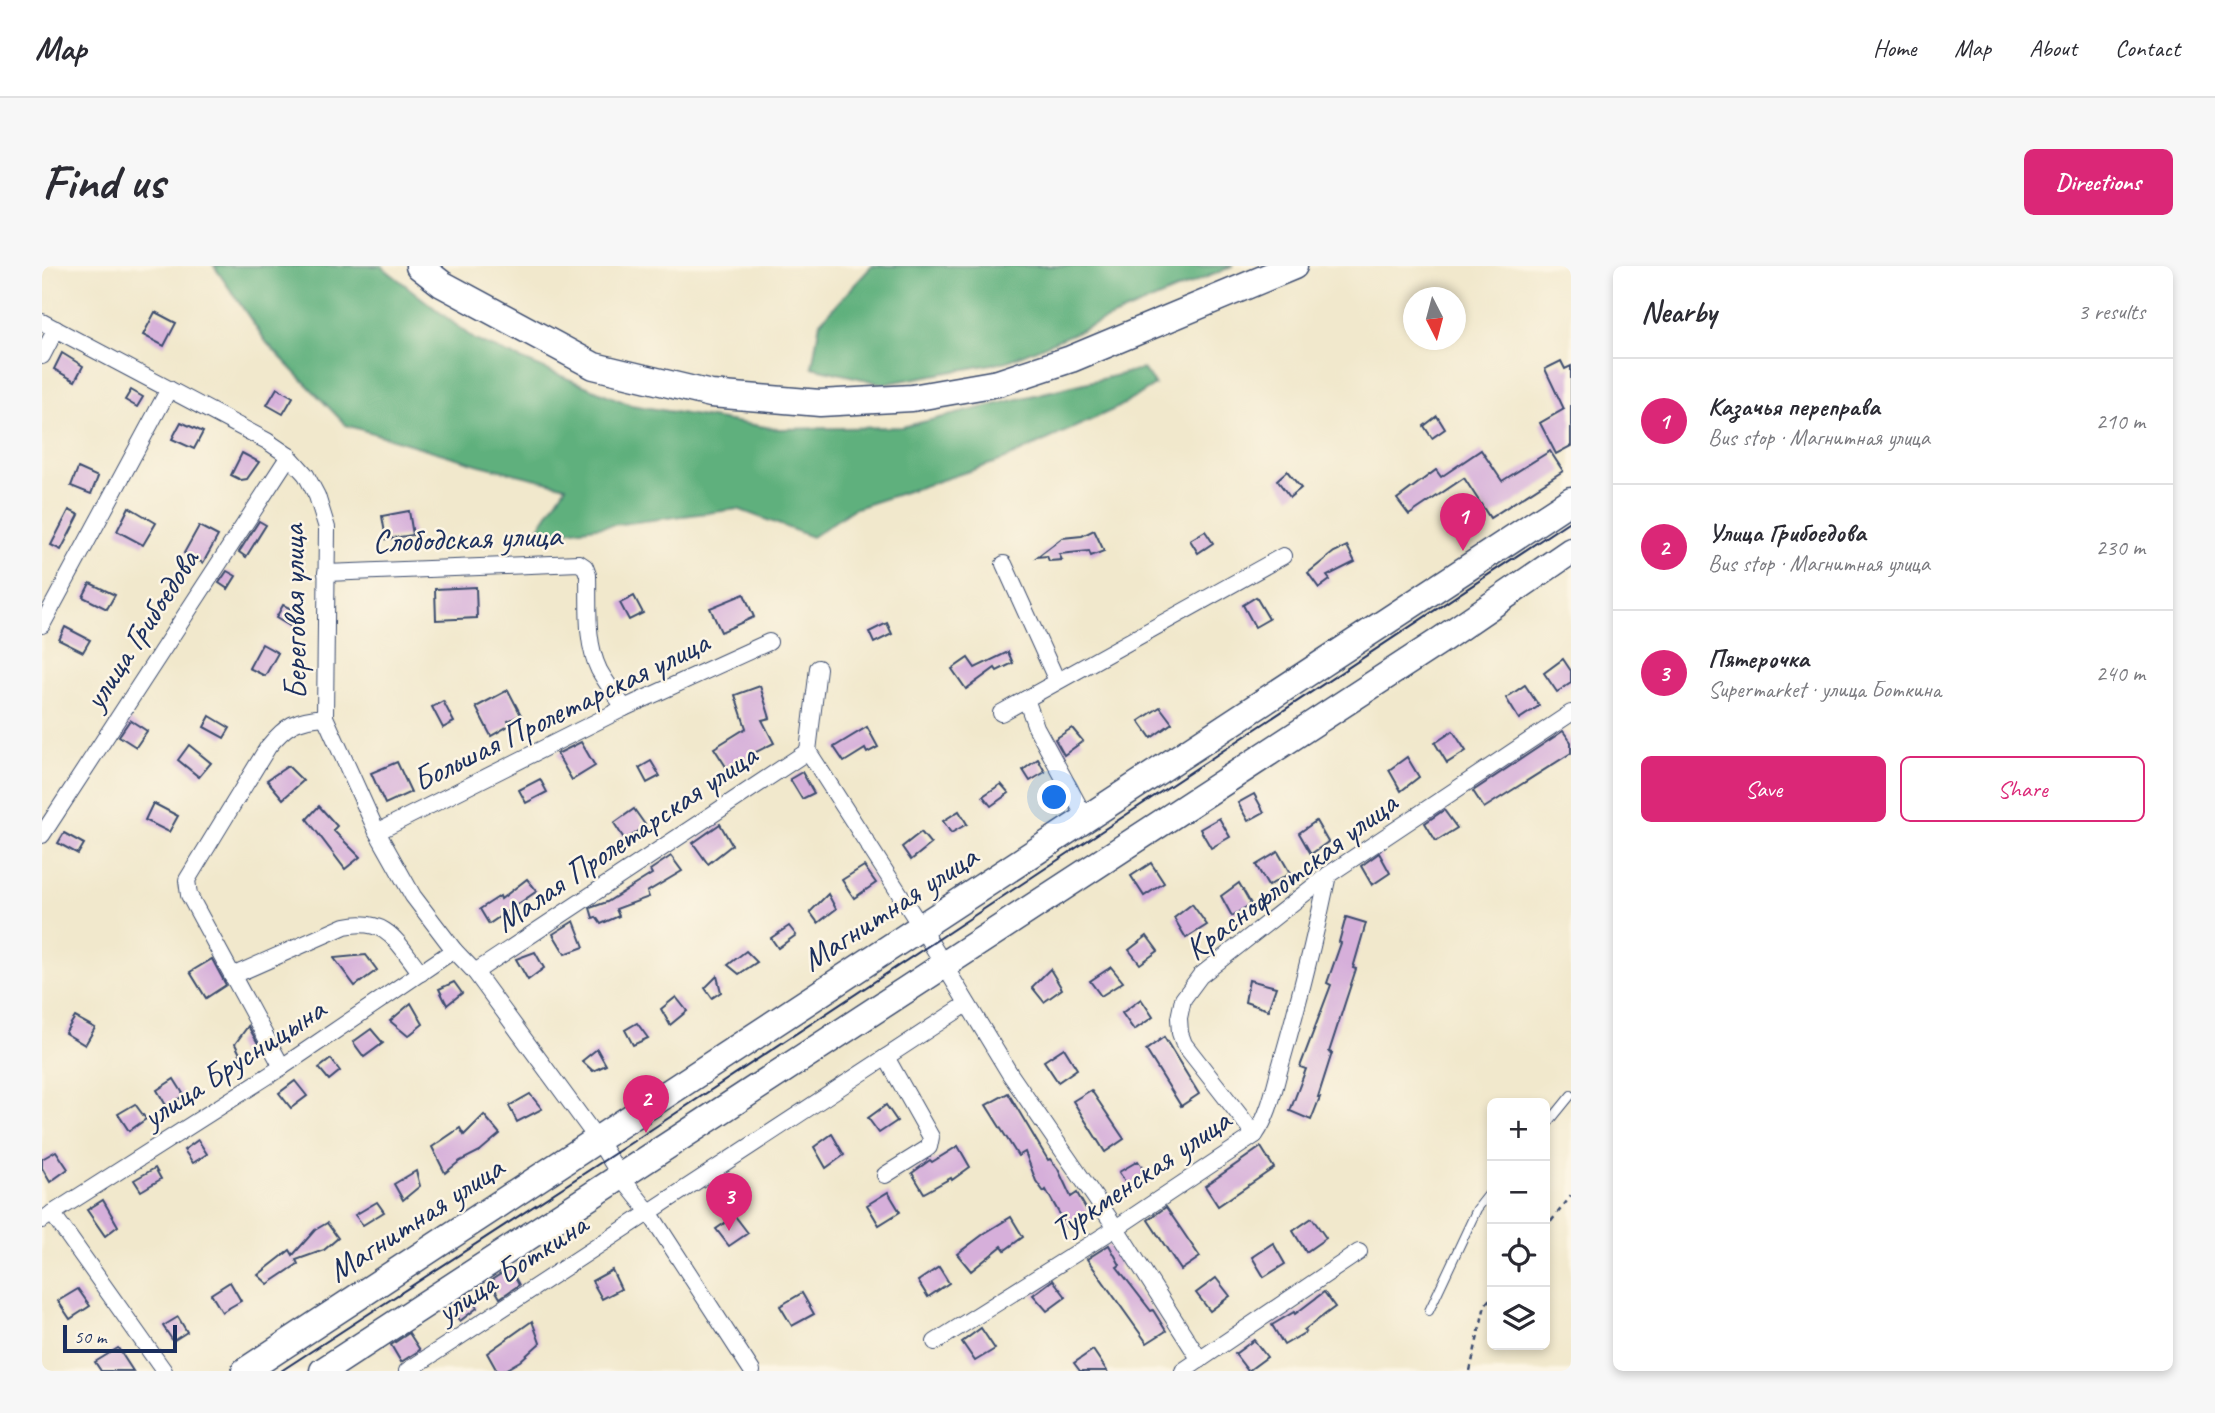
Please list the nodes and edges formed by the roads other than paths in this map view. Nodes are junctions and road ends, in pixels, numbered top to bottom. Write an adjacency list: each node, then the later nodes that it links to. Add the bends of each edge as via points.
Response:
1 (419, 266): 2 (main road, via 442,284 594,366 711,394 820,403 912,398 998,383 1071,359)
2 (1294, 266)
3 (49, 325): 4 (street); 5 (street, Береговая улица)
4 (42, 356)
5 (169, 389): 6 (street, Береговая улица); 12 (street)
6 (289, 456): 11 (street, Береговая улица, via 306,475 327,527); 22 (street, улица Грибоедова)
7 (1571, 500): 23 (main road, Магнитная улица)
8 (1571, 551): 29 (main road)
9 (1283, 556): 15 (street)
10 (1004, 564): 15 (street)
11 (326, 573): 17 (street, Слободская улица, via 579,563 588,575 593,656); 20 (street, Береговая улица)
12 (42, 625)
13 (769, 642): 17 (street, Большая Пролетарская улица)
14 (818, 668): 21 (street)
15 (1057, 681): 16 (street)
16 (1026, 699): 18 (street); 23 (street, via 1036,727)
17 (624, 708): 24 (street, Большая Пролетарская улица)
18 (1001, 713)
19 (1571, 713): 26 (street, Краснофлотская улица)
20 (324, 717): 24 (street, Береговая улица); 32 (street, via 294,722 279,733 188,875 188,895)
21 (808, 751): 27 (street); 30 (street, Малая Пролетарская улица)
22 (46, 817): 25 (street, улица Грибоедова)
23 (1086, 819): 27 (main road, Магнитная улица)
24 (377, 832): 28 (street, Береговая улица, via 413,896)
25 (42, 835)
26 (1328, 874): 38 (street, Туркменская улица, via 1285,1051 1263,1124); 38 (street, Краснофлотская улица, via 1200,976 1183,999 1179,1018 1184,1044)
27 (920, 928): 29 (street); 39 (main road, Магнитная улица)
28 (454, 950): 30 (street, Береговая улица); 31 (street, улица Брусницына)
29 (943, 966): 33 (street); 41 (main road)
30 (475, 972): 39 (street, Береговая улица)
31 (421, 973): 32 (street, via 393,937 379,926 362,923 345,926); 35 (street, улица Брусницына)
32 (232, 976): 35 (street)
33 (967, 1004): 34 (street, улица Боткина); 45 (street)
34 (886, 1057): 40 (street, via 931,1137 929,1147); 43 (street, улица Боткина)
35 (282, 1067): 44 (street, улица Брусницына)
36 (1571, 1095): 37 (lane)
37 (1550, 1121)
38 (1255, 1135): 45 (street, Туркменская улица)
39 (598, 1140): 41 (street, Береговая улица); 51 (main road, Магнитная улица)
40 (885, 1175)
41 (621, 1177): 43 (street, Береговая улица); 52 (main road)
42 (1487, 1196): 47 (lane)
43 (649, 1212): 53 (street, улица Боткина); 54 (street, Береговая улица)
44 (47, 1216): 50 (street)
45 (1116, 1228): 48 (street, Туркменская улица); 49 (street)
46 (1359, 1252): 49 (street)
47 (1429, 1311)
48 (935, 1342)
49 (1200, 1360): 55 (street)
50 (164, 1371)
51 (245, 1371)
52 (323, 1371)
53 (407, 1371)
54 (752, 1371)
55 (1183, 1371)

